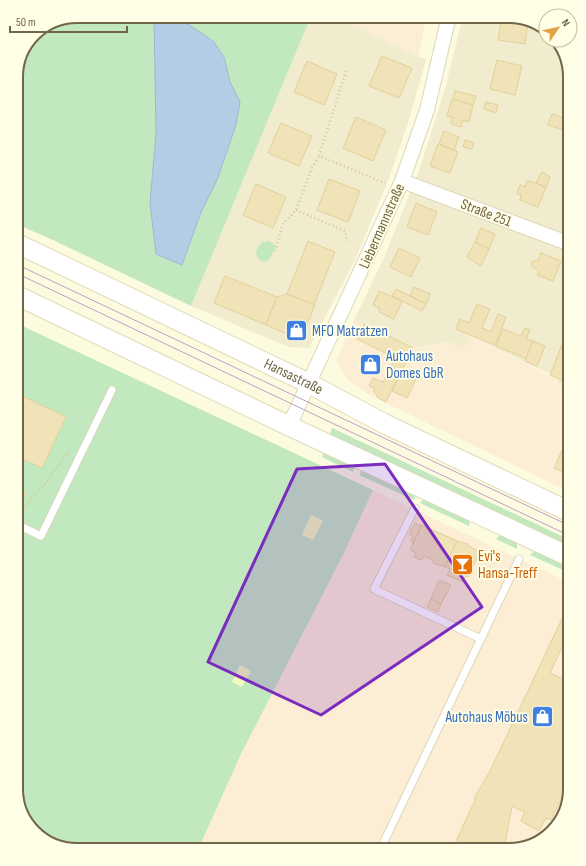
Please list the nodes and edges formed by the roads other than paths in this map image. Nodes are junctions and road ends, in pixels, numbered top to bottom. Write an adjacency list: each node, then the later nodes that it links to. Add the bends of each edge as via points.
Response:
1 (447, 23): 2 (street, Liebermannstraße, via 427,110)
2 (400, 185): 3 (street, Straße 251); 6 (street, Liebermannstraße)
3 (563, 242)
4 (23, 246): 6 (main road, Hansastraße)
5 (23, 298): 8 (main road)
6 (308, 383): 8 (street, Liebermannstraße); 10 (main road, Hansastraße, via 392,427)
7 (112, 390): 11 (lane, via 42,536)
8 (288, 426): 12 (main road)
9 (415, 508): 14 (lane, via 374,589)
10 (563, 509)
11 (23, 527)
12 (563, 553)
13 (519, 559): 14 (lane)
14 (481, 639): 15 (lane)
15 (383, 843)

